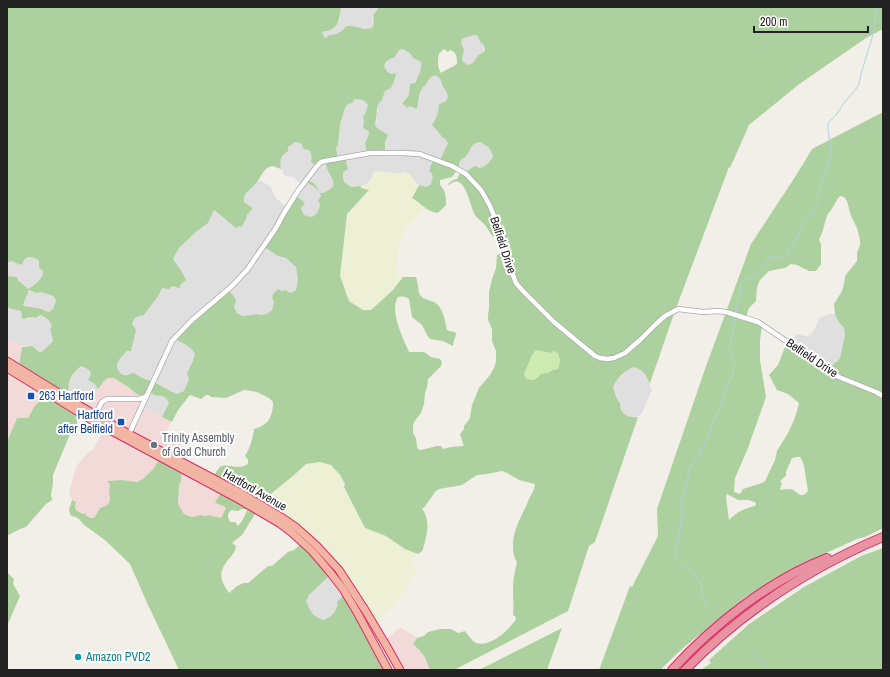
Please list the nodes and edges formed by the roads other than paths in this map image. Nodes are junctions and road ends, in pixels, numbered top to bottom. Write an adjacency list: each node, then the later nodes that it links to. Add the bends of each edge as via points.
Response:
1 (7, 361): 5 (highway, Hartford Avenue, via 75,403)
2 (7, 368): 5 (highway, Hartford Avenue)
3 (147, 395): 4 (street, Belfield Drive, via 172,341 247,270 298,191 321,162 370,153 401,153 420,154 466,174 481,190 493,213 516,283 554,322 595,356 614,358 625,353 665,316 678,309 727,312 758,322 836,375); 5 (street, via 139,399 107,399 102,402); 6 (street, Belfield Drive)
4 (883, 396)
5 (94, 418): 6 (highway, Hartford Avenue); 10 (highway, Hartford Avenue, via 257,510 298,538 322,562 343,589)
6 (129, 434): 11 (highway, Hartford Avenue, via 239,492 285,520 307,537 345,578)
7 (883, 537): 8 (highway)
8 (854, 550): 9 (highway, via 814,564 766,590 733,614); 12 (highway, via 765,602 737,623)
9 (673, 668)
10 (388, 670)
11 (400, 670)
12 (685, 670)

